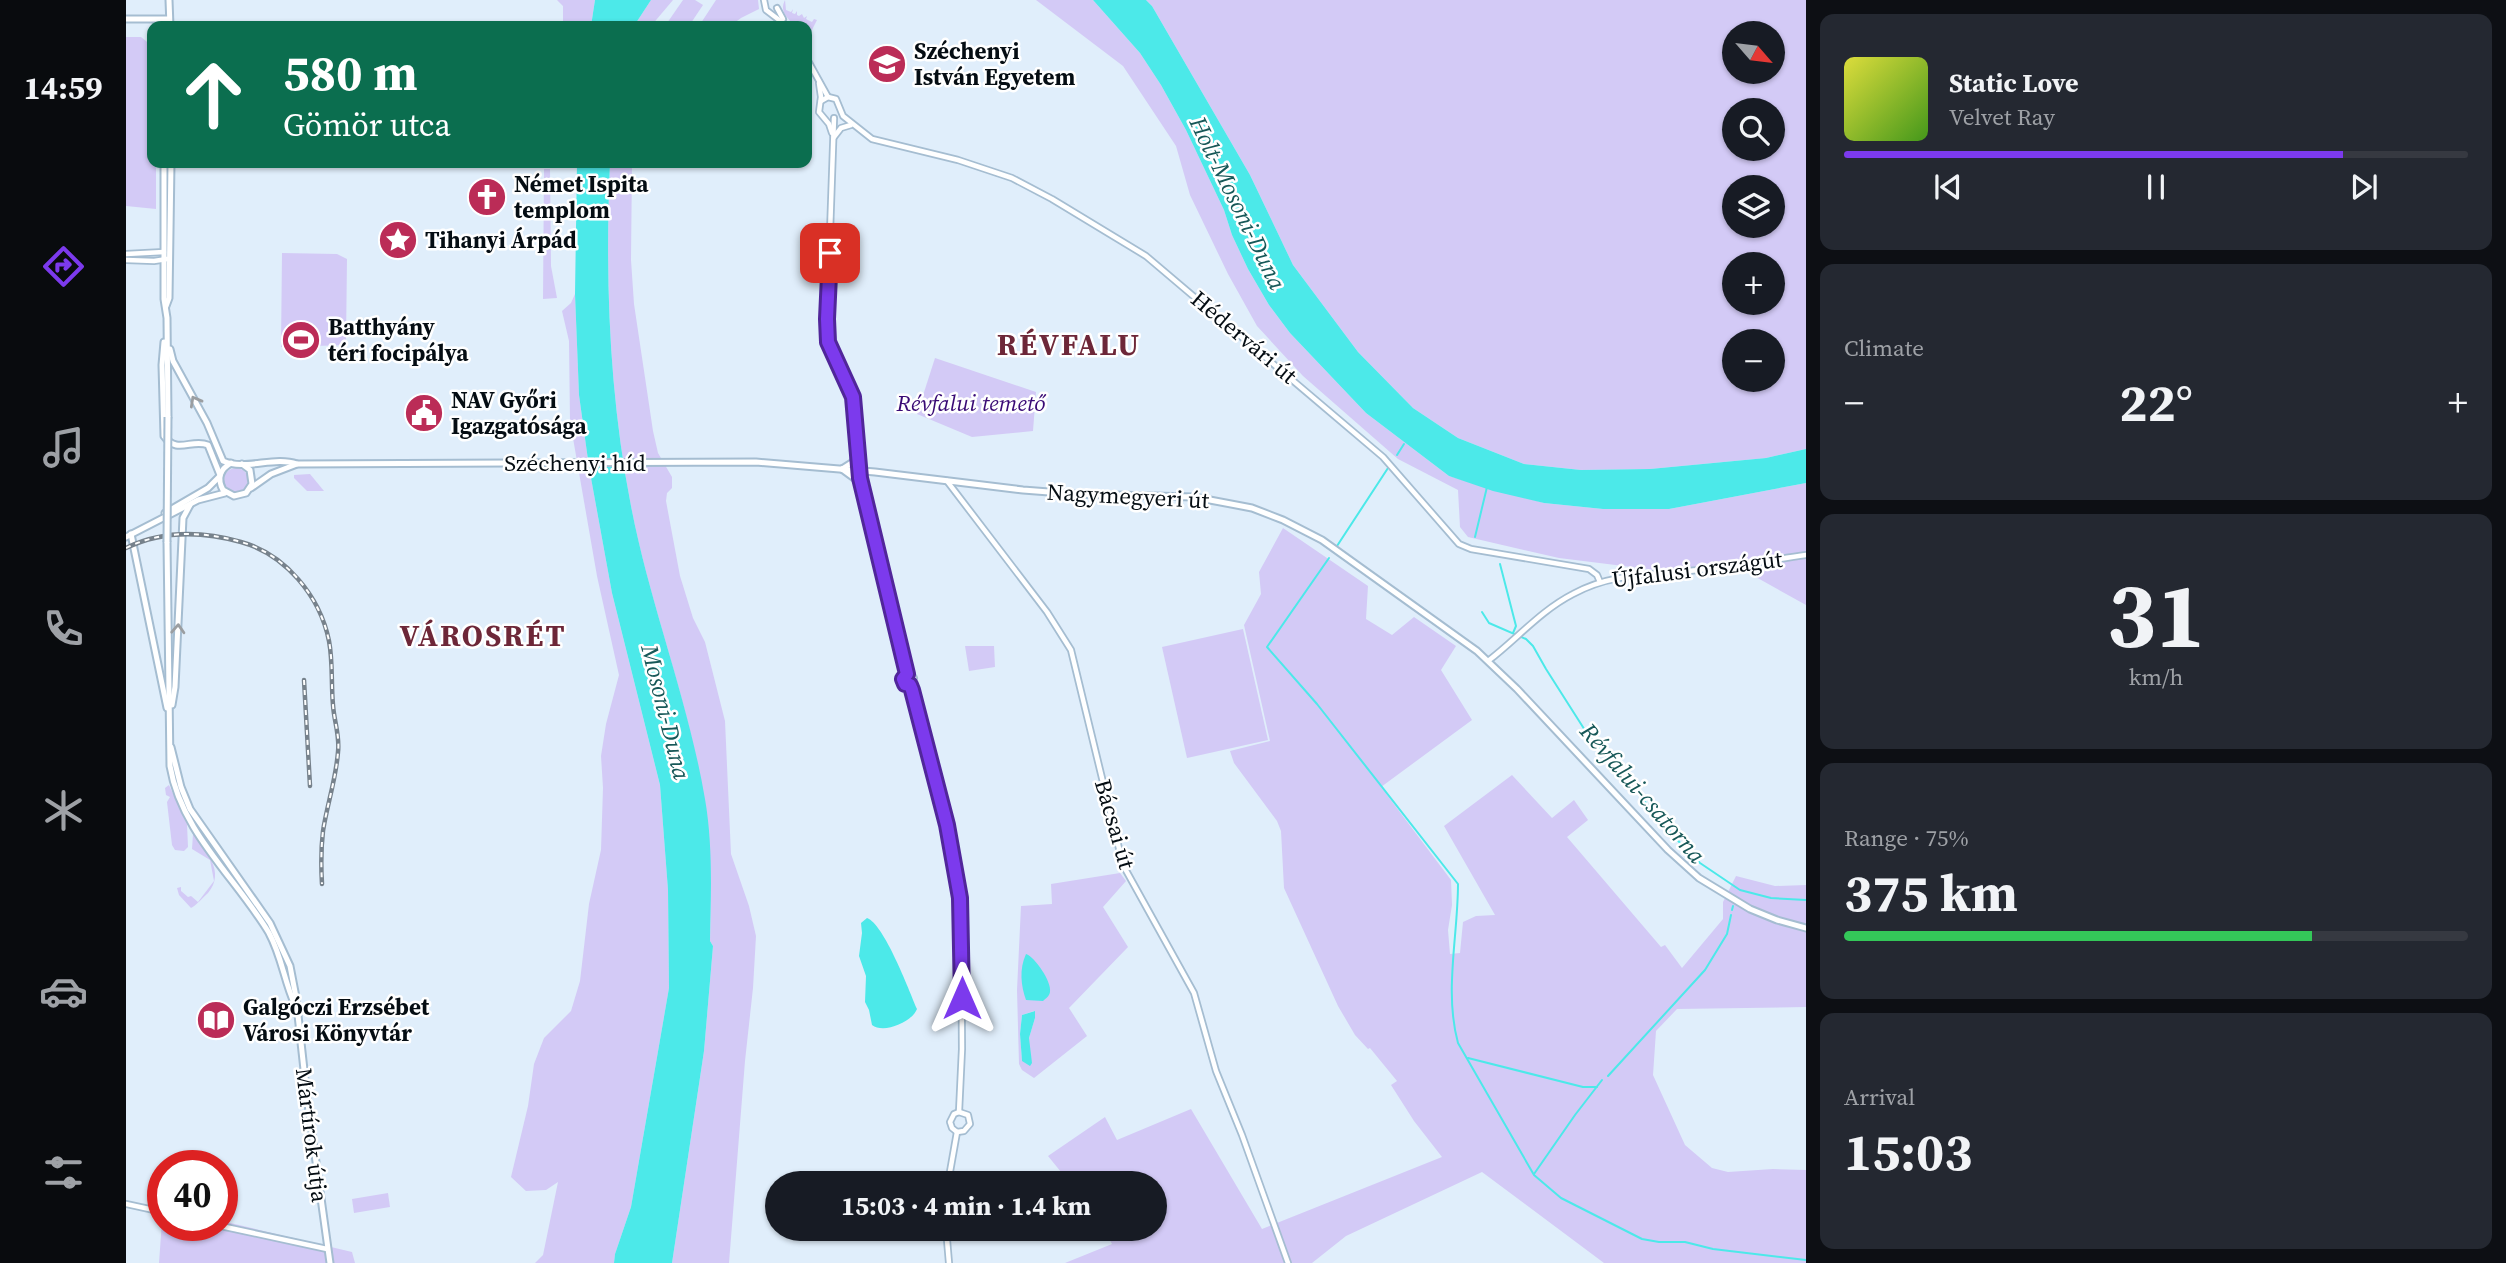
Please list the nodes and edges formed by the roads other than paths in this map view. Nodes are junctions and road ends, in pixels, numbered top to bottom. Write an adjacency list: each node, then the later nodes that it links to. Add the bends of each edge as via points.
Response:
1 (169, 0): 5 (main road)
2 (765, 1): 3 (street)
3 (771, 12): 6 (street); 7 (street, via 777,5)
4 (126, 19): 5 (main road)
5 (168, 19)
6 (781, 21)
7 (785, 21)
8 (812, 69): 9 (street)
9 (819, 83): 10 (street); 11 (street)
10 (828, 97): 11 (street); 12 (street, via 838,102)
11 (821, 101): 14 (street, via 818,112)
12 (840, 110): 13 (street); 15 (street, Hédervári út)
13 (834, 118): 14 (street); 15 (street, Hédervári út); 16 (street)
14 (825, 119): 16 (street)
15 (852, 126): 16 (street, via 841,128); 43 (street, Hédervári út, via 881,143 958,160 1021,181 1128,244 1383,457 1459,544 1471,550 1589,569)
16 (834, 139): 27 (street, via 828,342 851,390)
17 (164, 168): 19 (main road)
18 (171, 168): 23 (main road)
19 (164, 251): 20 (street); 23 (main road)
20 (126, 254)
21 (126, 260): 22 (street)
22 (154, 261): 23 (street); 24 (street)
23 (168, 261): 24 (main road); 25 (main road)
24 (163, 275): 25 (main road)
25 (166, 306): 26 (main road)
26 (167, 318): 29 (main road, one-way to 26, via 221,458 173,361); 34 (main road, via 162,365 164,436 180,447 208,445); 45 (main road, bridge)
27 (858, 450): 32 (main road, via 851,464); 33 (street)
28 (722, 461): 31 (main road, Széchenyi híd); 32 (main road, Nagymegyeri út)
29 (232, 463): 30 (main road); 34 (main road)
30 (239, 463): 31 (main road); 36 (main road, via 252,475)
31 (297, 464): 36 (main road)
32 (840, 469): 33 (main road, Nagymegyeri út); 37 (main road)
33 (859, 471): 35 (main road, Nagymegyeri út); 37 (street)
34 (220, 476): 38 (main road); 40 (main road)
35 (947, 481): 44 (main road, Nagymegyeri út, via 1075,494 1194,496 1252,508 1322,540); 57 (street, Bácsai út, via 1008,558 1071,650 1123,865 1194,993 1216,1071)
36 (251, 488): 38 (main road, via 238,496)
37 (864, 491): 47 (street, via 907,674 903,681 910,685 944,814 961,905)
38 (225, 493): 39 (main road)
39 (190, 505): 40 (main road); 45 (main road, one-way to 39, via 175,687 183,518)
40 (157, 519): 41 (main road)
41 (129, 535): 45 (main road)
42 (1806, 555): 43 (street, Újfalusi országút)
43 (1600, 582): 44 (street, Újfalusi országút, via 1565,597)
44 (1488, 661): 46 (main road, Nagymegyeri út, via 1699,878 1750,909)
45 (169, 722): 54 (main road, Mártírok útja, via 171,747 190,808 281,943 290,966)
46 (1806, 928)
47 (960, 1112): 48 (street, via 950,1119); 48 (street, via 968,1115 970,1124 967,1130)
48 (957, 1132): 49 (street)
49 (950, 1171)
50 (126, 1204): 51 (street)
51 (147, 1209)
52 (238, 1230): 54 (street)
53 (947, 1241): 56 (street)
54 (327, 1249): 55 (main road, Mártírok útja)
55 (330, 1263)
56 (948, 1263)
57 (1288, 1263)

